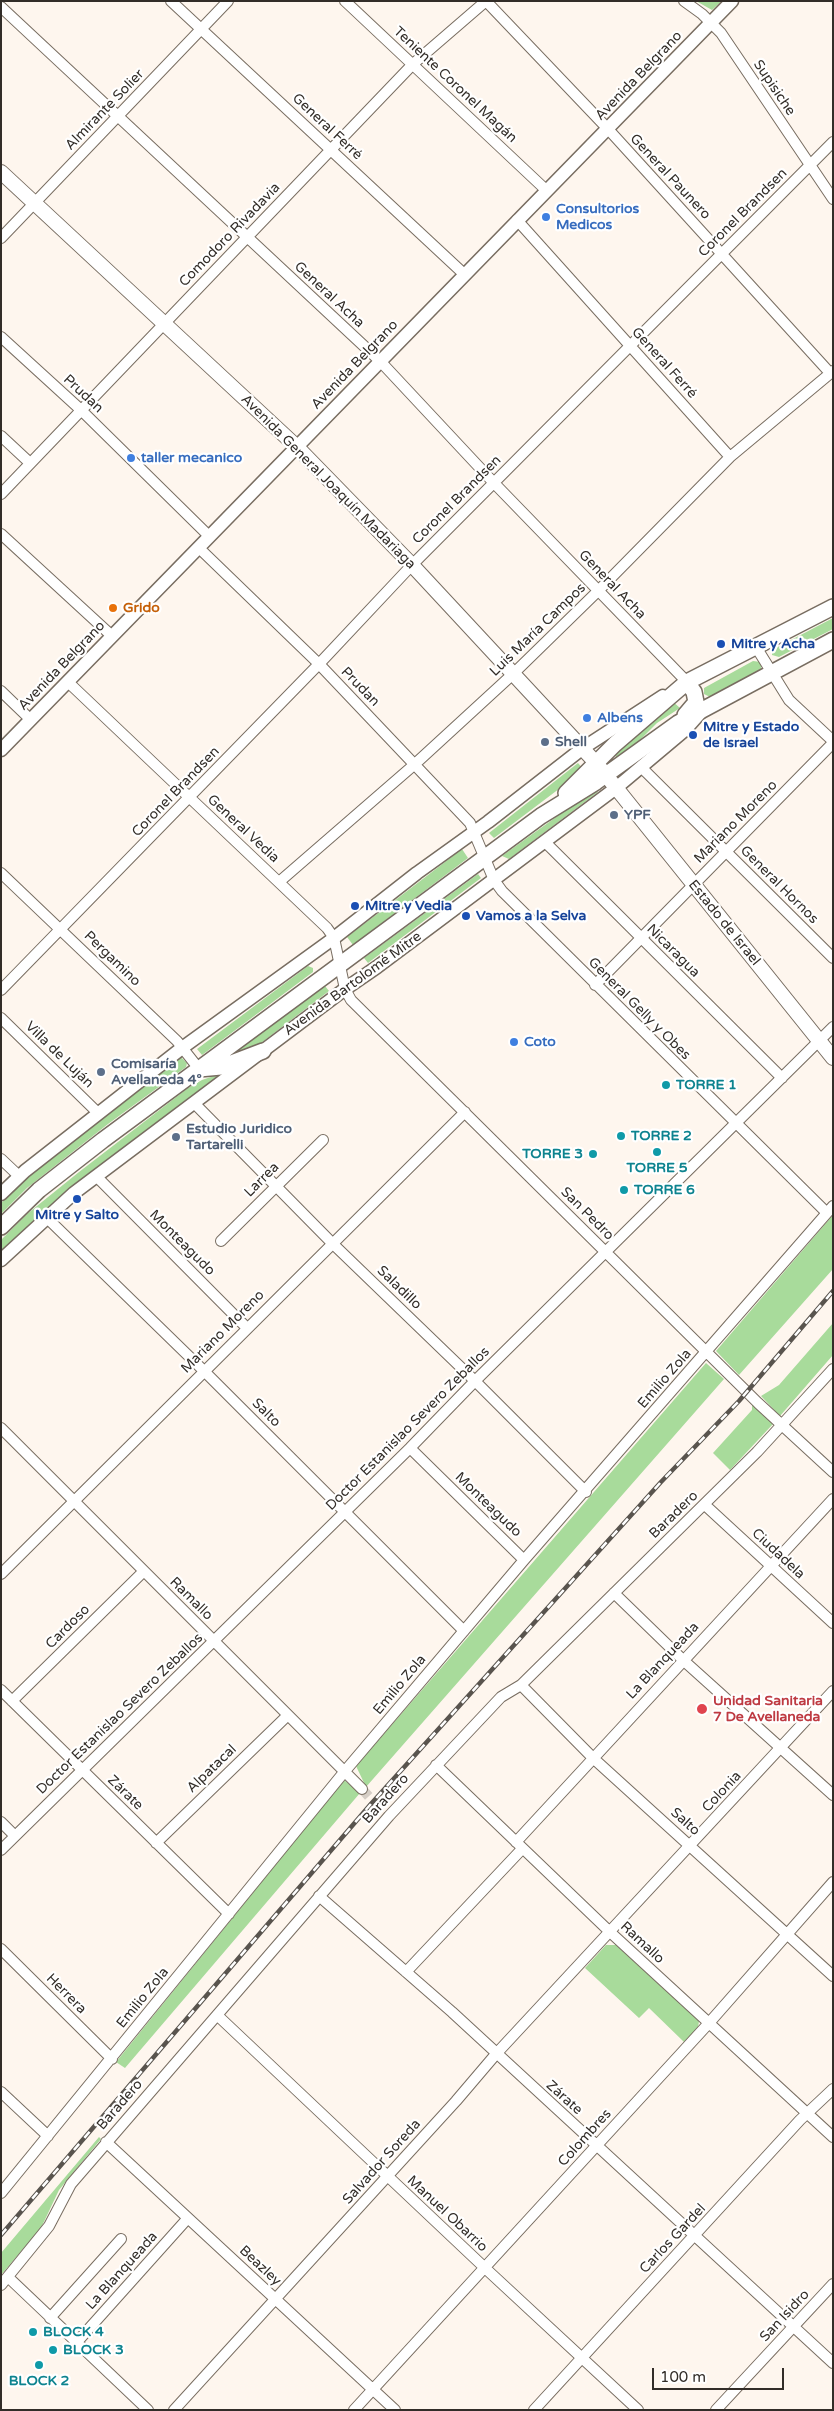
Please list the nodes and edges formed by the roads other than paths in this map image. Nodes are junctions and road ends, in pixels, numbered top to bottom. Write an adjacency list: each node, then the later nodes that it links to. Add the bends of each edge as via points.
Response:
1 (171, 1): 9 (street, General Ferré)
2 (228, 1): 9 (street, Almirante Solier)
3 (345, 1): 10 (street, Teniente Coronel Magán)
4 (486, 1): 10 (street, Comodoro Rivadavia); 12 (street, General Paunero)
5 (684, 1): 8 (street, Supisiche)
6 (732, 1): 8 (street, Avenida Belgrano)
7 (1, 7): 11 (street, General Acha)
8 (712, 23): 12 (street, Avenida Belgrano); 15 (street, Supisiche)
9 (201, 30): 11 (street, Almirante Solier); 14 (street, General Ferré)
10 (413, 64): 14 (street, Comodoro Rivadavia); 17 (street, Teniente Coronel Magán)
11 (118, 116): 19 (street, Almirante Solier); 21 (street, General Acha)
12 (608, 129): 17 (street, Avenida Belgrano); 23 (street, General Paunero)
13 (833, 142): 15 (street, Coronel Brandsen)
14 (332, 150): 21 (street, Comodoro Rivadavia); 24 (street, General Ferré)
15 (810, 165): 18 (street, Supisiche); 23 (street, Coronel Brandsen)
16 (1, 172): 19 (main road, Avenida General Joaquín Madariaga)
17 (546, 190): 20 (street, Avenida Belgrano)
18 (833, 198)
19 (36, 203): 22 (street, Almirante Solier); 25 (main road, Avenida General Joaquín Madariaga)
20 (517, 220): 24 (street, Avenida Belgrano); 27 (street, General Ferré)
21 (247, 237): 25 (street, Comodoro Rivadavia); 28 (street, General Acha)
22 (1, 238)
23 (722, 254): 27 (street, Coronel Brandsen); 29 (street, General Paunero)
24 (464, 274): 28 (street, Avenida Belgrano)
25 (164, 323): 30 (street, Comodoro Rivadavia); 32 (main road, Avenida General Joaquín Madariaga)
26 (1, 337): 30 (street, Prudan)
27 (630, 346): 33 (street, General Ferré); 35 (street, Coronel Brandsen)
28 (380, 361): 32 (street, Avenida Belgrano); 35 (street, General Acha)
29 (832, 372): 33 (street, Luis María Campos)
30 (81, 410): 34 (street, Comodoro Rivadavia); 38 (street, Prudan)
31 (1, 436): 34 (street)
32 (297, 447): 38 (street, Avenida Belgrano); 40 (main road, Avenida General Joaquín Madariaga)
33 (730, 457): 41 (street, Luis María Campos)
34 (30, 463): 36 (street, Comodoro Rivadavia)
35 (494, 484): 40 (street, Coronel Brandsen); 41 (street, General Acha)
36 (1, 494)
37 (1, 534): 43 (street)
38 (209, 536): 39 (street, Avenida Belgrano)
39 (199, 548): 43 (street, Avenida Belgrano); 46 (street, Prudan)
40 (412, 565): 46 (street, Coronel Brandsen); 48 (main road, Avenida General Joaquín Madariaga)
41 (598, 591): 48 (street, Luis María Campos); 49 (street, General Acha)
42 (833, 607): 45 (main road, Avenida Bartolomé Mitre)
43 (112, 636): 50 (street, Avenida Belgrano)
44 (833, 640): 47 (main road, Avenida Bartolomé Mitre)
45 (756, 647): 47 (street); 49 (main road, Avenida Bartolomé Mitre)
46 (319, 664): 58 (street, Prudan); 62 (street, Coronel Brandsen)
47 (771, 673): 52 (main road, Avenida Bartolomé Mitre); 55 (street, via 790,700)
48 (513, 674): 56 (main road, Avenida General Joaquín Madariaga); 58 (street, Luis María Campos)
49 (687, 682): 54 (main road, via 696,702); 56 (street, Avenida Bartolomé Mitre); 60 (main road, Avenida Bartolomé Mitre, via 615,744)
50 (68, 683): 53 (street, Avenida Belgrano); 62 (street, General Vedia)
51 (1, 691): 53 (street)
52 (705, 708): 54 (main road, Avenida Bartolomé Mitre); 59 (street, Avenida Bartolomé Mitre)
53 (31, 720): 57 (street, Avenida Belgrano)
54 (678, 722): 60 (main road, Avenida Bartolomé Mitre)
55 (833, 742): 65 (street, Mariano Moreno)
56 (583, 748): 60 (main road, Avenida General Joaquín Madariaga); 63 (street, Avenida Bartolomé Mitre)
57 (1, 750)
58 (415, 764): 63 (street, Prudan); 69 (street, Luis María Campos)
59 (642, 768): 61 (street, Avenida Bartolomé Mitre); 65 (street, General Hornos)
60 (602, 769): 61 (main road, Avenida General Joaquín Madariaga); 66 (main road, Avenida Bartolomé Mitre)
61 (616, 788): 64 (street, Avenida Bartolomé Mitre); 70 (main road, Estado de Israel)
62 (189, 798): 69 (street, General Vedia); 71 (street, Coronel Brandsen)
63 (475, 831): 66 (street, Prudan); 72 (street, Avenida Bartolomé Mitre)
64 (545, 842): 68 (street, Avenida Bartolomé Mitre); 73 (street, Nicaragua)
65 (726, 853): 70 (street, Mariano Moreno); 74 (street, General Hornos)
66 (485, 859): 68 (street, General Gelly y Obes); 75 (main road, Avenida Bartolomé Mitre)
67 (1, 874): 71 (street, Pergamino)
68 (494, 880): 76 (street, General Gelly y Obes); 77 (street, Avenida Bartolomé Mitre)
69 (279, 882): 72 (street, General Vedia)
70 (693, 885): 73 (street, Mariano Moreno); 81 (main road, Estado de Israel)
71 (61, 930): 78 (street, Coronel Brandsen); 82 (street, Pergamino)
72 (334, 938): 75 (street, General Vedia); 82 (street, Avenida Bartolomé Mitre)
73 (641, 938): 76 (street, Mariano Moreno); 86 (street, Nicaragua)
74 (833, 958)
75 (339, 964): 77 (street, San Pedro); 85 (main road, Avenida Bartolomé Mitre)
76 (595, 985): 90 (street, General Gelly y Obes)
77 (345, 989): 83 (street, Avenida Bartolomé Mitre); 89 (street, San Pedro, via 351,1000)
78 (1, 990)
79 (1, 1018): 88 (street, Villa de Luján)
80 (833, 1027): 81 (street, Doctor Estanislao Severo Zeballos)
81 (819, 1041): 84 (main road, Estado de Israel); 86 (street, Doctor Estanislao Severo Zeballos)
82 (182, 1048): 85 (street, Pergamino); 88 (street, Avenida Bartolomé Mitre)
83 (263, 1051): 85 (main road, via 221,1067); 87 (street, Avenida Bartolomé Mitre)
84 (833, 1058)
85 (199, 1069): 99 (main road, Avenida Bartolomé Mitre, via 39,1190)
86 (782, 1078): 90 (street, Doctor Estanislao Severo Zeballos)
87 (195, 1104): 94 (street, Avenida Bartolomé Mitre); 95 (street, Saladillo)
88 (97, 1112): 93 (street, Avenida Bartolomé Mitre)
89 (465, 1112): 101 (street, Mariano Moreno); 102 (street, San Pedro)
90 (736, 1124): 97 (street, General Gelly y Obes); 102 (street, Doctor Estanislao Severo Zeballos)
91 (323, 1140): 95 (street, Larrea)
92 (1, 1159): 93 (street)
93 (19, 1176): 96 (street, Avenida Bartolomé Mitre)
94 (97, 1177): 98 (street, Avenida Bartolomé Mitre); 104 (street, Monteagudo)
95 (275, 1185): 100 (street, Larrea); 101 (street, Saladillo)
96 (1, 1194)
97 (830, 1209): 105 (street, Emilio Zola)
98 (46, 1217): 103 (street, Avenida Bartolomé Mitre); 107 (street, Salto)
99 (1, 1227)
100 (221, 1242)
101 (332, 1243): 104 (street, Mariano Moreno); 108 (street, Saladillo)
102 (606, 1251): 105 (street, San Pedro); 108 (street, Doctor Estanislao Severo Zeballos)
103 (1, 1260)
104 (247, 1328): 107 (street, Mariano Moreno)
105 (707, 1351): 109 (street, San Pedro); 113 (street, Emilio Zola)
106 (833, 1369): 109 (street, Baradero)
107 (203, 1370): 115 (street, Mariano Moreno); 117 (street, Salto)
108 (475, 1381): 111 (street, Doctor Estanislao Severo Zeballos); 113 (street, Saladillo)
109 (782, 1426): 112 (street, San Pedro); 116 (street, Baradero)
110 (1, 1428): 115 (street, Ramallo)
111 (410, 1448): 117 (street, Doctor Estanislao Severo Zeballos); 118 (street, Monteagudo)
112 (833, 1472)
113 (586, 1492): 118 (street, Emilio Zola)
114 (833, 1499): 119 (street, La Blanqueada)
115 (73, 1501): 120 (street, Ramallo); 121 (street, Mariano Moreno)
116 (704, 1504): 119 (street, Ciudadela); 122 (street, Baradero)
117 (345, 1512): 124 (street, Salto); 125 (street, Doctor Estanislao Severo Zeballos)
118 (524, 1560): 124 (street, Emilio Zola)
119 (771, 1566): 123 (street, Ciudadela); 126 (street, La Blanqueada)
120 (143, 1572): 125 (street, Ramallo); 130 (street, Cardoso)
121 (1, 1574)
122 (614, 1593): 126 (street); 127 (street, Baradero)
123 (833, 1623)
124 (464, 1631): 136 (street, Emilio Zola)
125 (213, 1641): 131 (street, Ramallo); 135 (street, Doctor Estanislao Severo Zeballos)
126 (683, 1660): 132 (street); 133 (street, La Blanqueada)
127 (521, 1685): 133 (street, Salto); 134 (street, Baradero, via 501,1697)
128 (1, 1690): 130 (street, Zárate)
129 (833, 1691): 132 (street, Colonia)
130 (12, 1701): 135 (street, Zárate)
131 (287, 1716): 136 (street, Ramallo); 141 (street, Alpatacal)
132 (781, 1748): 138 (street); 143 (street, Colonia)
133 (593, 1758): 142 (street, La Blanqueada); 143 (street, Salto)
134 (436, 1765): 142 (street, Ramallo); 146 (street, Baradero, via 385,1813)
135 (82, 1770): 140 (street, Doctor Estanislao Severo Zeballos); 141 (street, Zárate)
136 (345, 1772): 137 (street, Ramallo); 147 (street, Emilio Zola)
137 (362, 1789)
138 (833, 1795)
139 (1, 1822): 140 (street)
140 (15, 1836): 144 (street, Doctor Estanislao Severo Zeballos)
141 (156, 1842): 147 (street, Zárate)
142 (519, 1845): 148 (street, Ramallo); 151 (street, La Blanqueada)
143 (690, 1846): 148 (street, Colonia); 149 (street, Salto)
144 (1, 1850)
145 (833, 1882): 149 (street, Colombres)
146 (319, 1896): 151 (street, Zárate); 153 (street, Baradero)
147 (229, 1914): 156 (street, Emilio Zola)
148 (610, 1932): 154 (street, Ramallo); 155 (street, Salvador Soreda)
149 (786, 1933): 152 (street, Salto); 154 (street, Colombres)
150 (1, 1949): 156 (street, Herrera)
151 (406, 1972): 155 (street, Zárate)
152 (833, 1976)
153 (217, 2014): 162 (street, Baradero); 164 (street, Manuel Obarrio)
154 (709, 2023): 159 (street, Ramallo); 163 (street, Colombres)
155 (496, 2054): 163 (street, Zárate); 164 (street, Salvador Soreda)
156 (112, 2059): 160 (street, Emilio Zola)
157 (833, 2089): 159 (street, Carlos Gardel)
158 (1, 2092): 160 (street)
159 (807, 2113): 161 (street, Ramallo); 167 (street, Carlos Gardel)
160 (48, 2136): 165 (street, Emilio Zola)
161 (833, 2137)
162 (106, 2142): 166 (street, Beazley); 170 (street, Baradero, via 71,2184 50,2226)
163 (596, 2146): 167 (street, Zárate); 169 (street, Colombres)
164 (388, 2177): 169 (street, Manuel Obarrio); 172 (street, Salvador Soreda)
165 (1, 2193)
166 (188, 2218): 172 (street, Beazley); 175 (street, La Blanqueada)
167 (694, 2236): 174 (street, Zárate); 176 (street, Carlos Gardel)
168 (121, 2239): 173 (street)
169 (484, 2268): 176 (street, Manuel Obarrio); 178 (street, Colombres)
170 (4, 2281): 173 (street)
171 (833, 2284): 174 (street, San Isidro)
172 (274, 2299): 178 (street, Beazley); 180 (street, Salvador Soreda)
173 (50, 2318): 175 (street)
174 (793, 2327): 177 (street, Zárate); 185 (street, San Isidro)
175 (77, 2342): 179 (street)
176 (582, 2357): 183 (street, Carlos Gardel); 184 (street, Manuel Obarrio)
177 (833, 2364)
178 (372, 2389): 181 (street, Colombres); 182 (street, Beazley)
179 (148, 2410)
180 (174, 2410)
181 (354, 2410)
182 (395, 2410)
183 (534, 2410)
184 (638, 2410)
185 (716, 2410)

